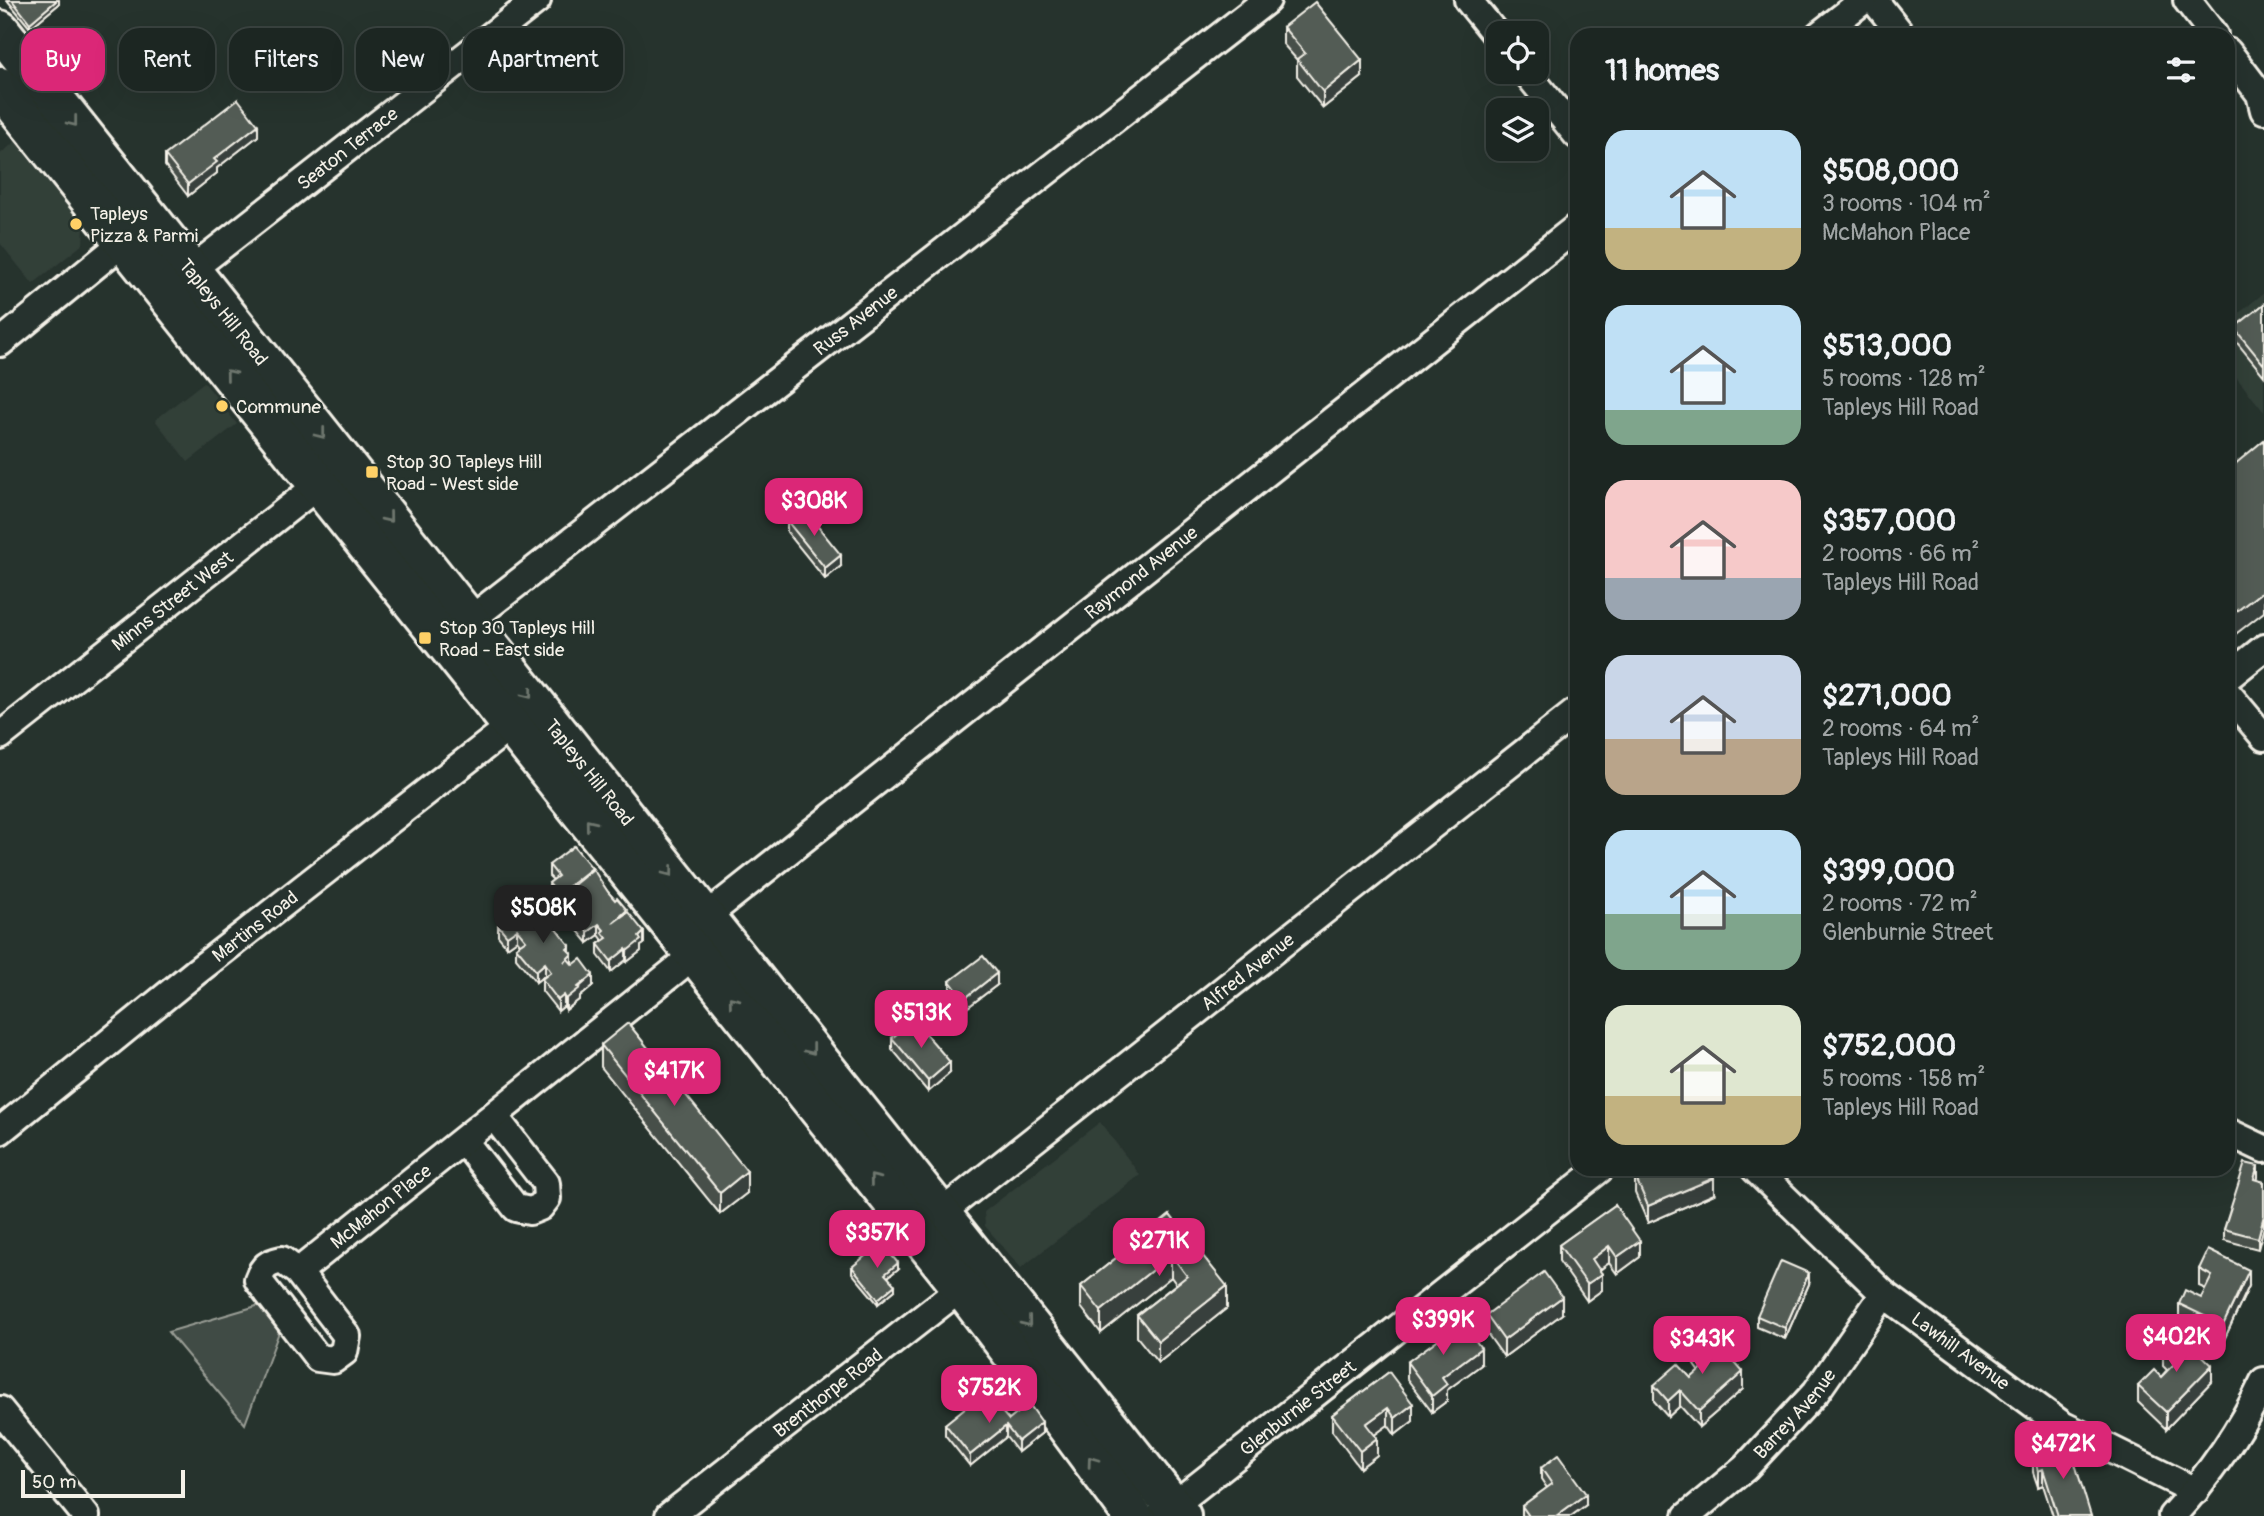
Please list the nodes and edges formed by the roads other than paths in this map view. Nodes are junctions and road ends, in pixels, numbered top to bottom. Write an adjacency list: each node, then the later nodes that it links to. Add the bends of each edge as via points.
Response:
1 (537, 0): 19 (street, Seaton Terrace)
2 (1267, 0): 22 (street, Russ Avenue)
3 (1468, 0): 7 (street)
4 (1864, 0): 8 (street)
5 (1874, 0): 9 (street)
6 (2187, 0): 10 (street)
7 (1486, 22)
8 (1828, 28)
9 (1896, 28)
10 (2209, 28)
11 (0, 30): 19 (main road, Tapleys Hill Road, one-way to 19)
12 (2235, 61): 15 (street, via 2260,94)
13 (1536, 84): 16 (street)
14 (0, 87): 18 (main road, Tapleys Hill Road)
15 (2264, 110)
16 (1570, 126)
17 (1570, 233): 30 (street, Raymond Avenue)
18 (125, 241): 20 (street); 21 (main road, Tapleys Hill Road, one-way to 18)
19 (191, 270): 21 (main road, Tapleys Hill Road, one-way to 21)
20 (0, 343)
21 (332, 475): 22 (main road, Tapleys Hill Road); 28 (street, Minns Street West)
22 (457, 631): 27 (main road, Tapleys Hill Road); 30 (main road, Tapleys Hill Road, one-way to 30)
23 (2264, 648): 24 (street)
24 (2235, 671)
25 (2235, 702): 29 (street)
26 (1570, 717): 38 (street, Alfred Avenue)
27 (512, 725): 30 (main road, Tapleys Hill Road, one-way to 27); 32 (street, Martins Road)
28 (0, 736)
29 (2264, 737)
30 (699, 935): 31 (street, McMahon Place, via 657,985); 38 (main road, Tapleys Hill Road)
31 (494, 1116): 34 (street, McMahon Place); 34 (street, via 546,1183 547,1198 540,1206 530,1211 516,1208)
32 (0, 1131)
33 (2235, 1135): 35 (street)
34 (464, 1141): 39 (street, McMahon Place)
35 (2264, 1149)
36 (1591, 1176): 45 (street, Glenburnie Street)
37 (1762, 1176): 41 (street, Lawhill Avenue)
38 (929, 1223): 40 (main road, Tapleys Hill Road)
39 (298, 1272)
40 (973, 1279): 45 (main road, Tapleys Hill Road, one-way to 45); 47 (street, Brenthorpe Road); 48 (main road, Tapleys Hill Road, one-way to 40, via 1039,1389)
41 (1884, 1294): 44 (street, Lawhill Avenue, via 2062,1424); 49 (street, Barrey Avenue, via 1816,1392 1745,1468)
42 (2264, 1381): 44 (street)
43 (0, 1410): 46 (street)
44 (2195, 1491): 50 (street)
45 (1171, 1513)
46 (86, 1516)
47 (669, 1516)
48 (1133, 1516)
49 (1686, 1516)
50 (2172, 1516)

